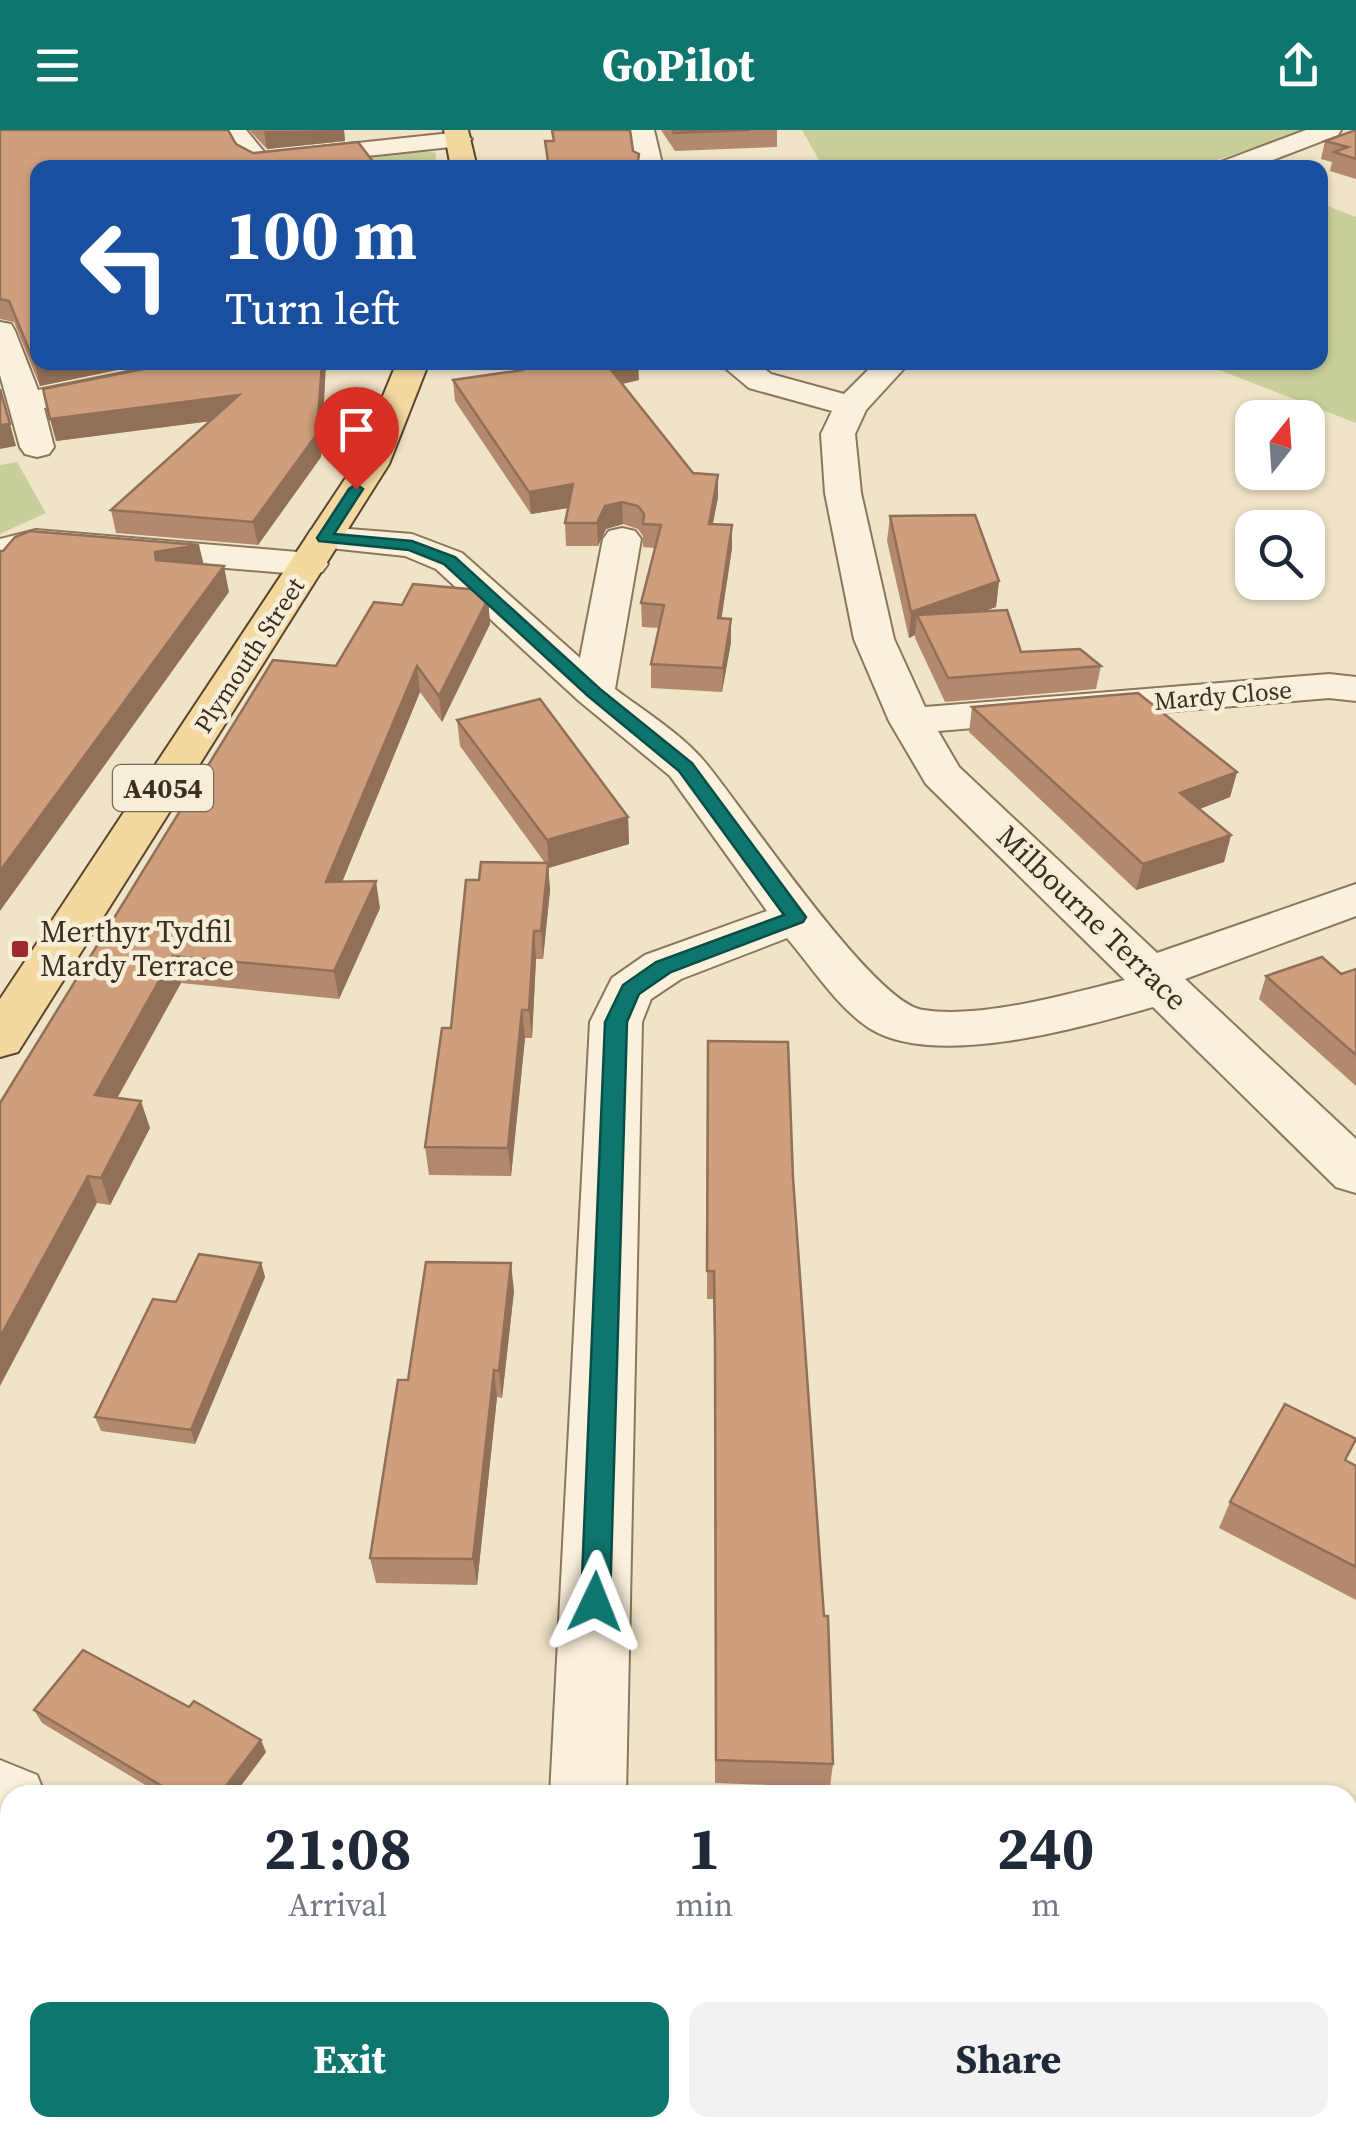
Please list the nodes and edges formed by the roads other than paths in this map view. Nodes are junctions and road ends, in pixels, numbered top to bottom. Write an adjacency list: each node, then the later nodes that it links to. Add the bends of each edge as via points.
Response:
1 (234, 130): 5 (street)
2 (642, 130): 8 (street)
3 (1329, 130): 9 (street)
4 (458, 134): 6 (street); 7 (main road)
5 (258, 160)
6 (267, 160)
7 (463, 160)
8 (648, 160)
9 (1248, 160)
10 (0, 331): 15 (street)
11 (189, 370): 15 (street)
12 (410, 370): 19 (main road, Plymouth Street / A4054, via 372,464)
13 (744, 370): 16 (street, via 760,382)
14 (888, 370): 16 (street)
15 (26, 402): 17 (street)
16 (851, 406): 23 (street, Milbourne Terrace, via 838,434 844,493 874,640)
17 (37, 447)
18 (622, 539): 22 (street)
19 (316, 550): 20 (street, via 36,541); 22 (street, via 412,545 449,561); 27 (main road, Plymouth Street / A4054)
20 (0, 556)
21 (1356, 688): 23 (street, Mardy Close)
22 (594, 692): 25 (street, via 686,767)
23 (910, 721): 26 (street, Milbourne Terrace, via 942,775)
24 (1356, 898): 26 (street)
25 (796, 917): 26 (street, via 873,1006 920,1028 974,1029 1140,994); 29 (street, via 663,967 630,990 616,1022)
26 (1156, 978): 28 (street, Milbourne Terrace)
27 (0, 1039)
28 (1356, 1172)
29 (588, 1785)

